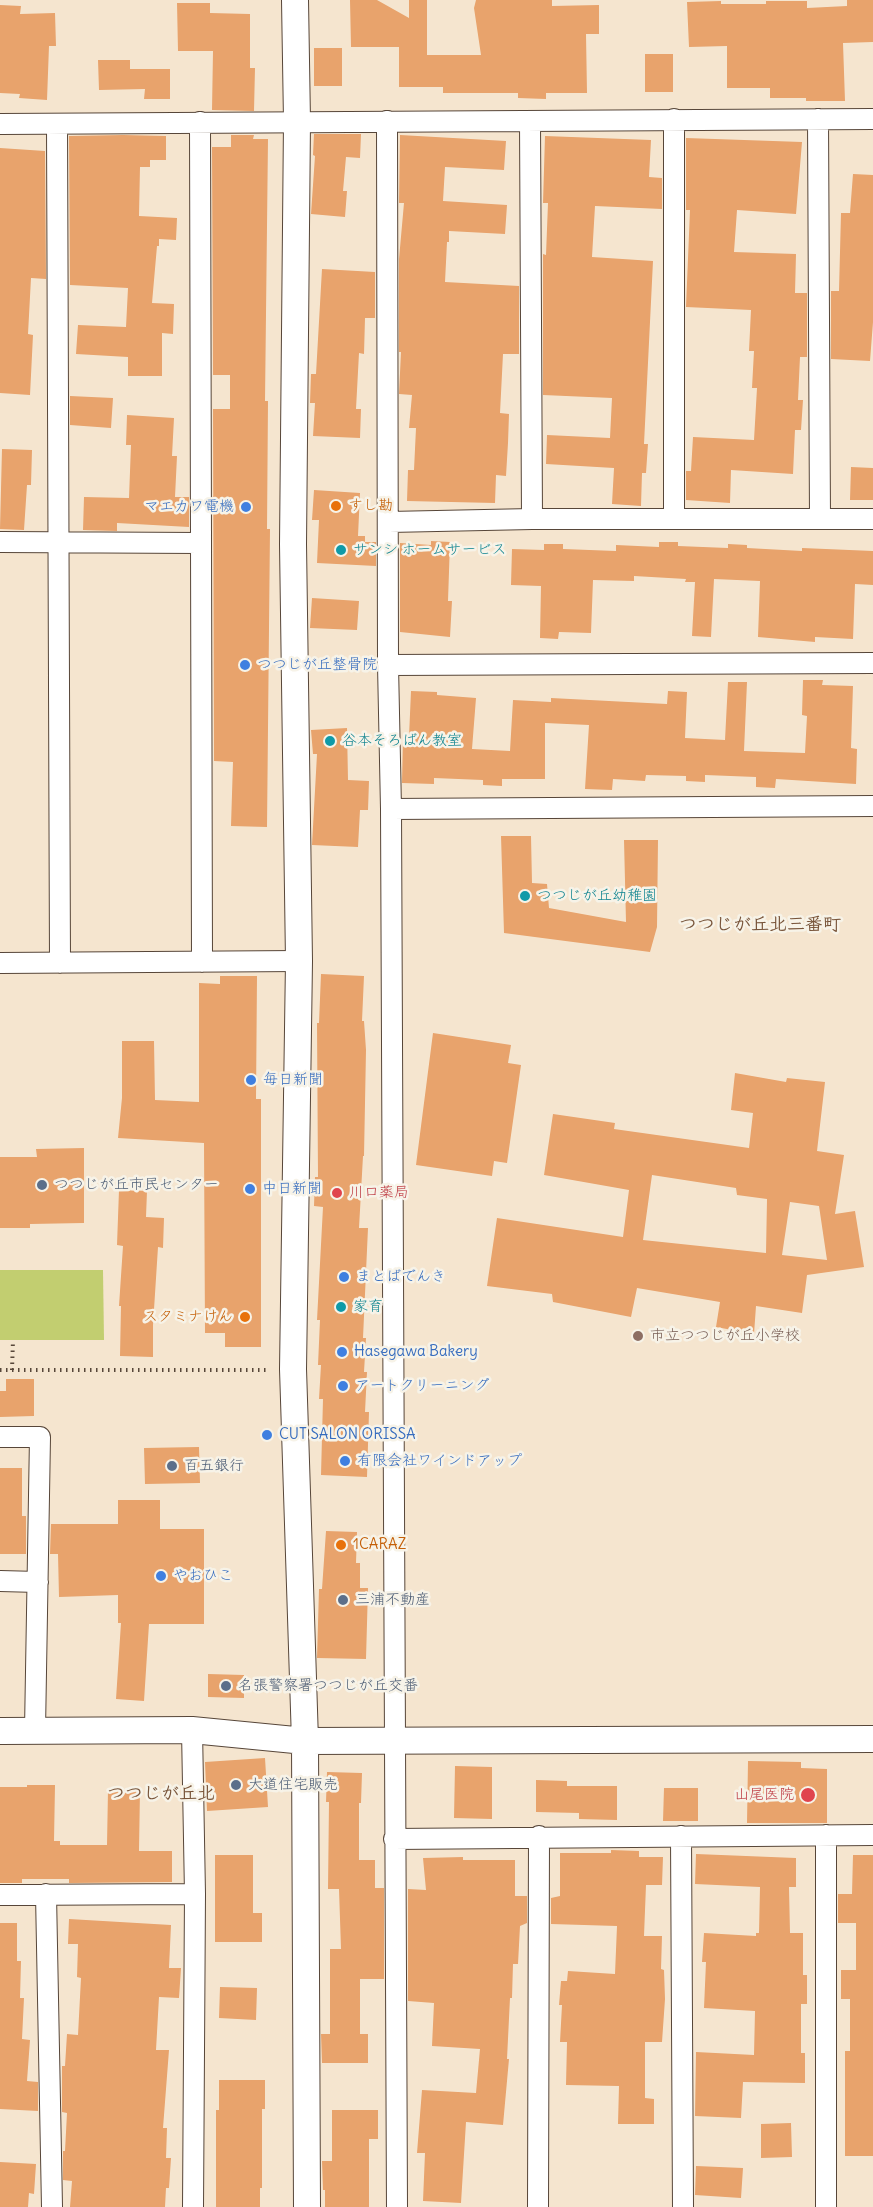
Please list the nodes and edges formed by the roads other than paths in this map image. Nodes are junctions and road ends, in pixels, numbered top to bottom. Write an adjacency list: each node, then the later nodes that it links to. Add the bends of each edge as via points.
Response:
1 (295, 0): 5 (street)
2 (674, 119): 3 (street); 7 (street); 11 (street)
3 (818, 119): 4 (street); 13 (street)
4 (873, 119)
5 (297, 121): 6 (street); 8 (street); 24 (street, via 293,544)
6 (387, 121): 7 (street); 15 (street)
7 (530, 121): 12 (street)
8 (200, 122): 10 (street); 18 (street)
9 (0, 124): 10 (street)
10 (57, 124): 17 (street)
11 (674, 518): 12 (street); 13 (street)
12 (531, 519): 15 (street)
13 (820, 519): 14 (street)
14 (873, 519)
15 (389, 522): 20 (street)
16 (0, 542): 17 (street)
17 (58, 542): 18 (street); 26 (street)
18 (201, 543): 23 (street)
19 (873, 663): 20 (street)
20 (388, 665): 22 (street)
21 (873, 806): 22 (street)
22 (391, 809): 35 (street)
23 (202, 962): 24 (street); 26 (street)
24 (299, 962): 34 (street, via 293,1370)
25 (0, 963): 26 (street)
26 (60, 963)
27 (0, 1437): 29 (street, via 40,1437)
28 (0, 1581): 29 (street)
29 (38, 1582): 30 (street)
30 (35, 1730): 31 (street); 32 (street)
31 (192, 1730): 34 (street); 42 (street)
32 (0, 1731)
33 (873, 1739): 35 (street)
34 (304, 1741): 35 (street); 46 (street)
35 (394, 1741): 40 (street)
36 (826, 1835): 37 (street); 39 (street); 50 (street)
37 (873, 1835)
38 (539, 1836): 39 (street); 40 (street); 48 (street)
39 (681, 1836): 49 (street)
40 (394, 1839): 47 (street)
41 (46, 1894): 42 (street); 43 (street); 44 (street)
42 (195, 1894): 45 (street)
43 (0, 1895)
44 (52, 2207)
45 (193, 2207)
46 (307, 2207)
47 (397, 2207)
48 (538, 2207)
49 (683, 2207)
50 (826, 2207)

